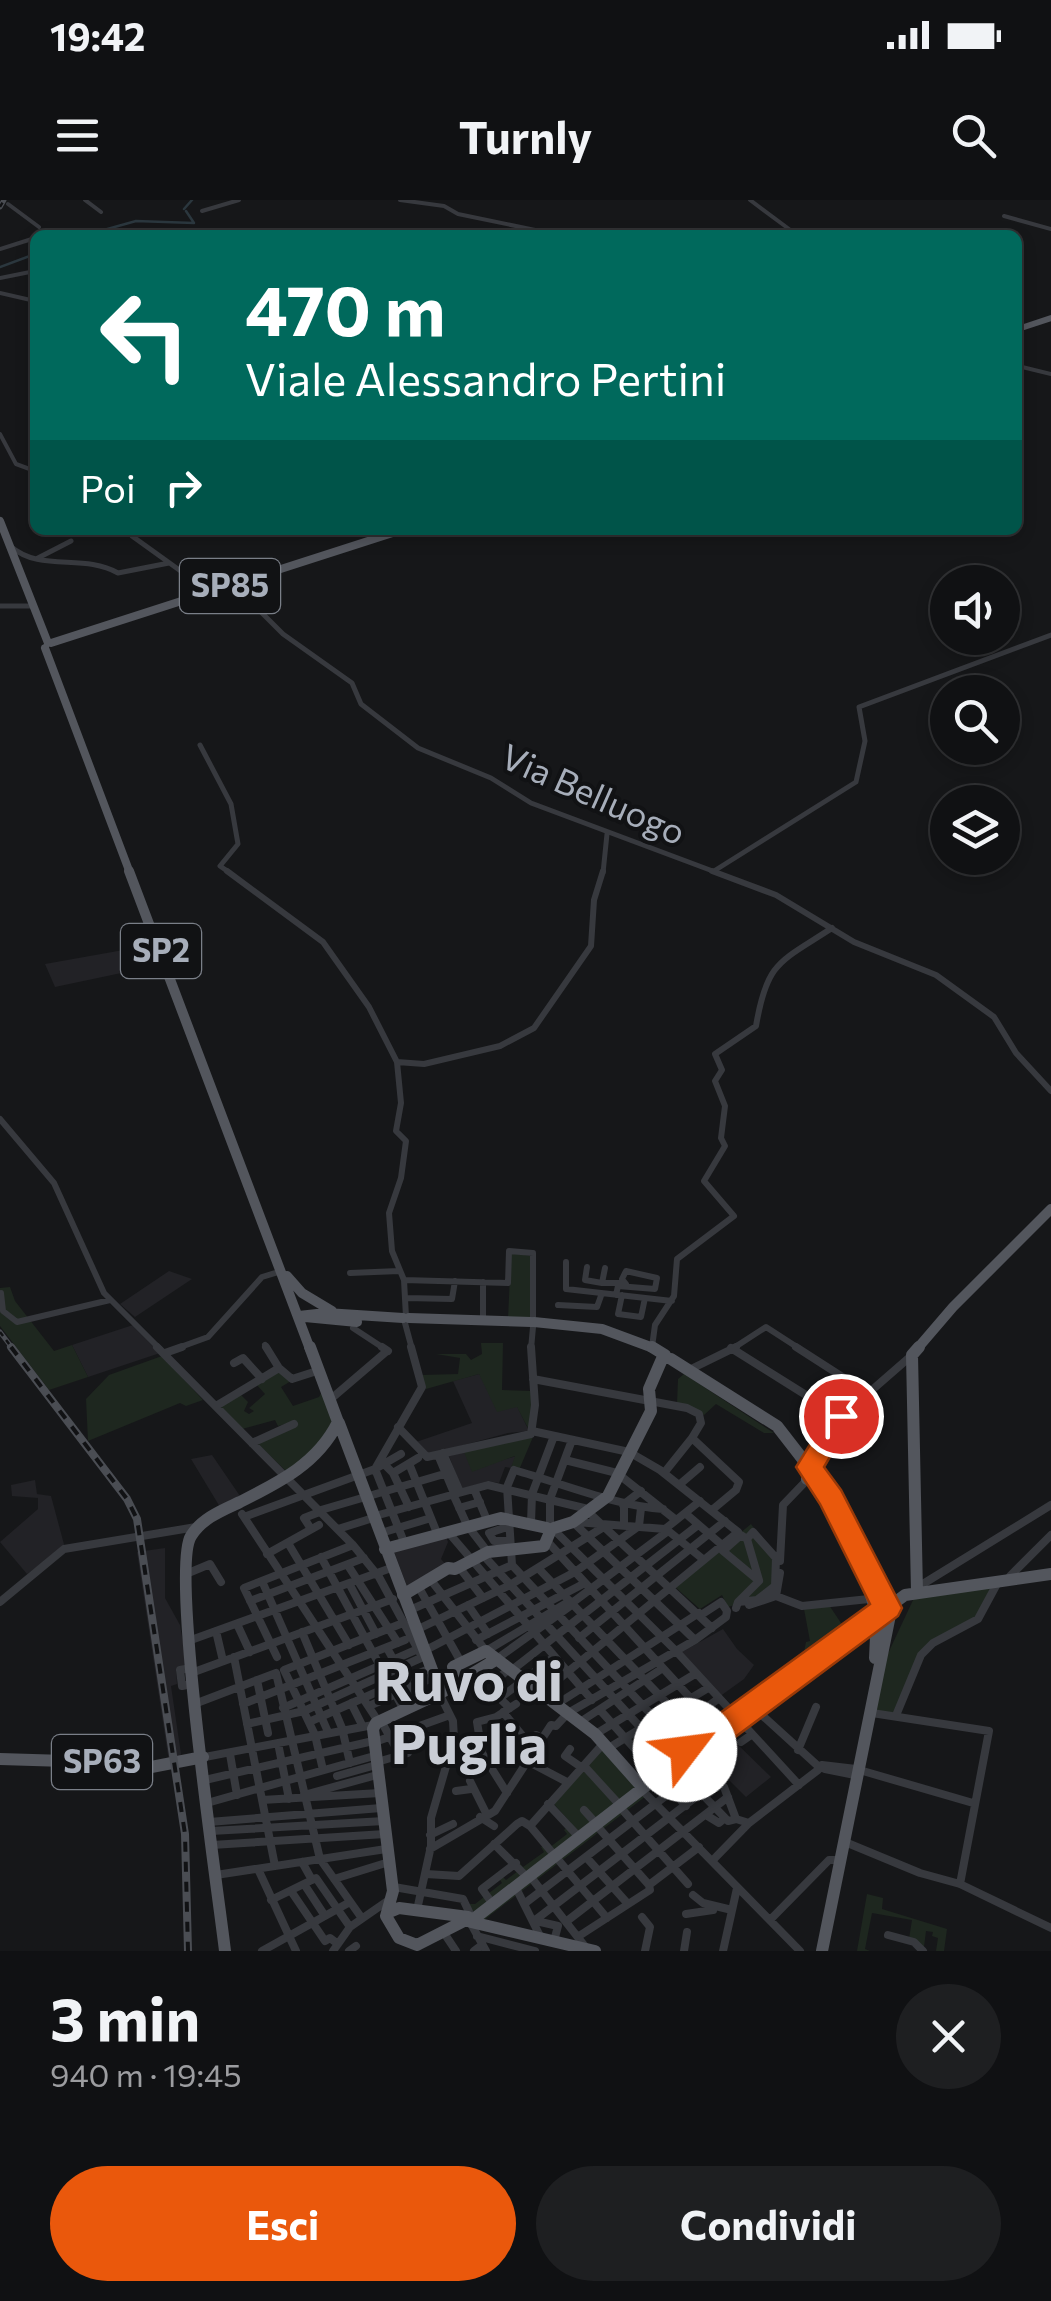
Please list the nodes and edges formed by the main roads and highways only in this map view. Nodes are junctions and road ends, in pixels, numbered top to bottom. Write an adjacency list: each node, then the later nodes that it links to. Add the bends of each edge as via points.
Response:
1 (1051, 318): 2 (main road)
2 (1022, 328)
3 (0, 521): 5 (main road, SP2)
4 (386, 535): 5 (main road, SP85)
5 (49, 645): 7 (main road, SP2)
6 (1051, 1209): 20 (main road, via 912,1356)
7 (281, 1268): 8 (main road, via 302,1294); 9 (main road, SP2)
8 (338, 1313): 9 (main road); 10 (main road)
9 (299, 1316): 12 (main road); 13 (main road)
10 (406, 1320): 11 (main road); 11 (main road); 12 (main road)
11 (533, 1324): 14 (main road, via 615,1331); 14 (main road, via 612,1328 652,1346)
12 (356, 1325): 13 (main road)
13 (307, 1334): 15 (main road, via 332,1398)
14 (665, 1360): 16 (main road, via 777,1431); 16 (main road, via 777,1426); 17 (main road, via 650,1389 652,1404 608,1496)
15 (338, 1440): 18 (main road); 25 (main road, via 197,1526 186,1548 190,1676)
16 (812, 1474): 22 (main road, via 831,1498)
17 (550, 1531): 18 (main road, via 487,1520); 21 (main road, via 544,1546 508,1545)
18 (385, 1549): 21 (main road)
19 (1051, 1574): 20 (main road)
20 (911, 1593): 22 (main road); 23 (main road)
21 (397, 1597): 24 (main road)
22 (872, 1608): 23 (main road); 27 (main road, via 877,1642); 28 (main road, via 798,1681 752,1706)
23 (890, 1628): 27 (main road)
24 (431, 1672): 28 (main road, via 458,1671 489,1652 601,1742); 29 (main road, via 412,1708 376,1742)
25 (203, 1757): 26 (main road, SP63, via 141,1769); 36 (main road)
26 (0, 1760)
27 (857, 1772): 37 (main road)
28 (642, 1789): 31 (main road, via 490,1904)
29 (389, 1903): 30 (main road); 34 (main road)
30 (446, 1925): 31 (main road); 34 (main road)
31 (475, 1926): 33 (main road)
32 (549, 1938): 33 (main road); 35 (main road)
33 (514, 1943)
34 (415, 1947)
35 (582, 1947)
36 (225, 1951)
37 (819, 1951)

